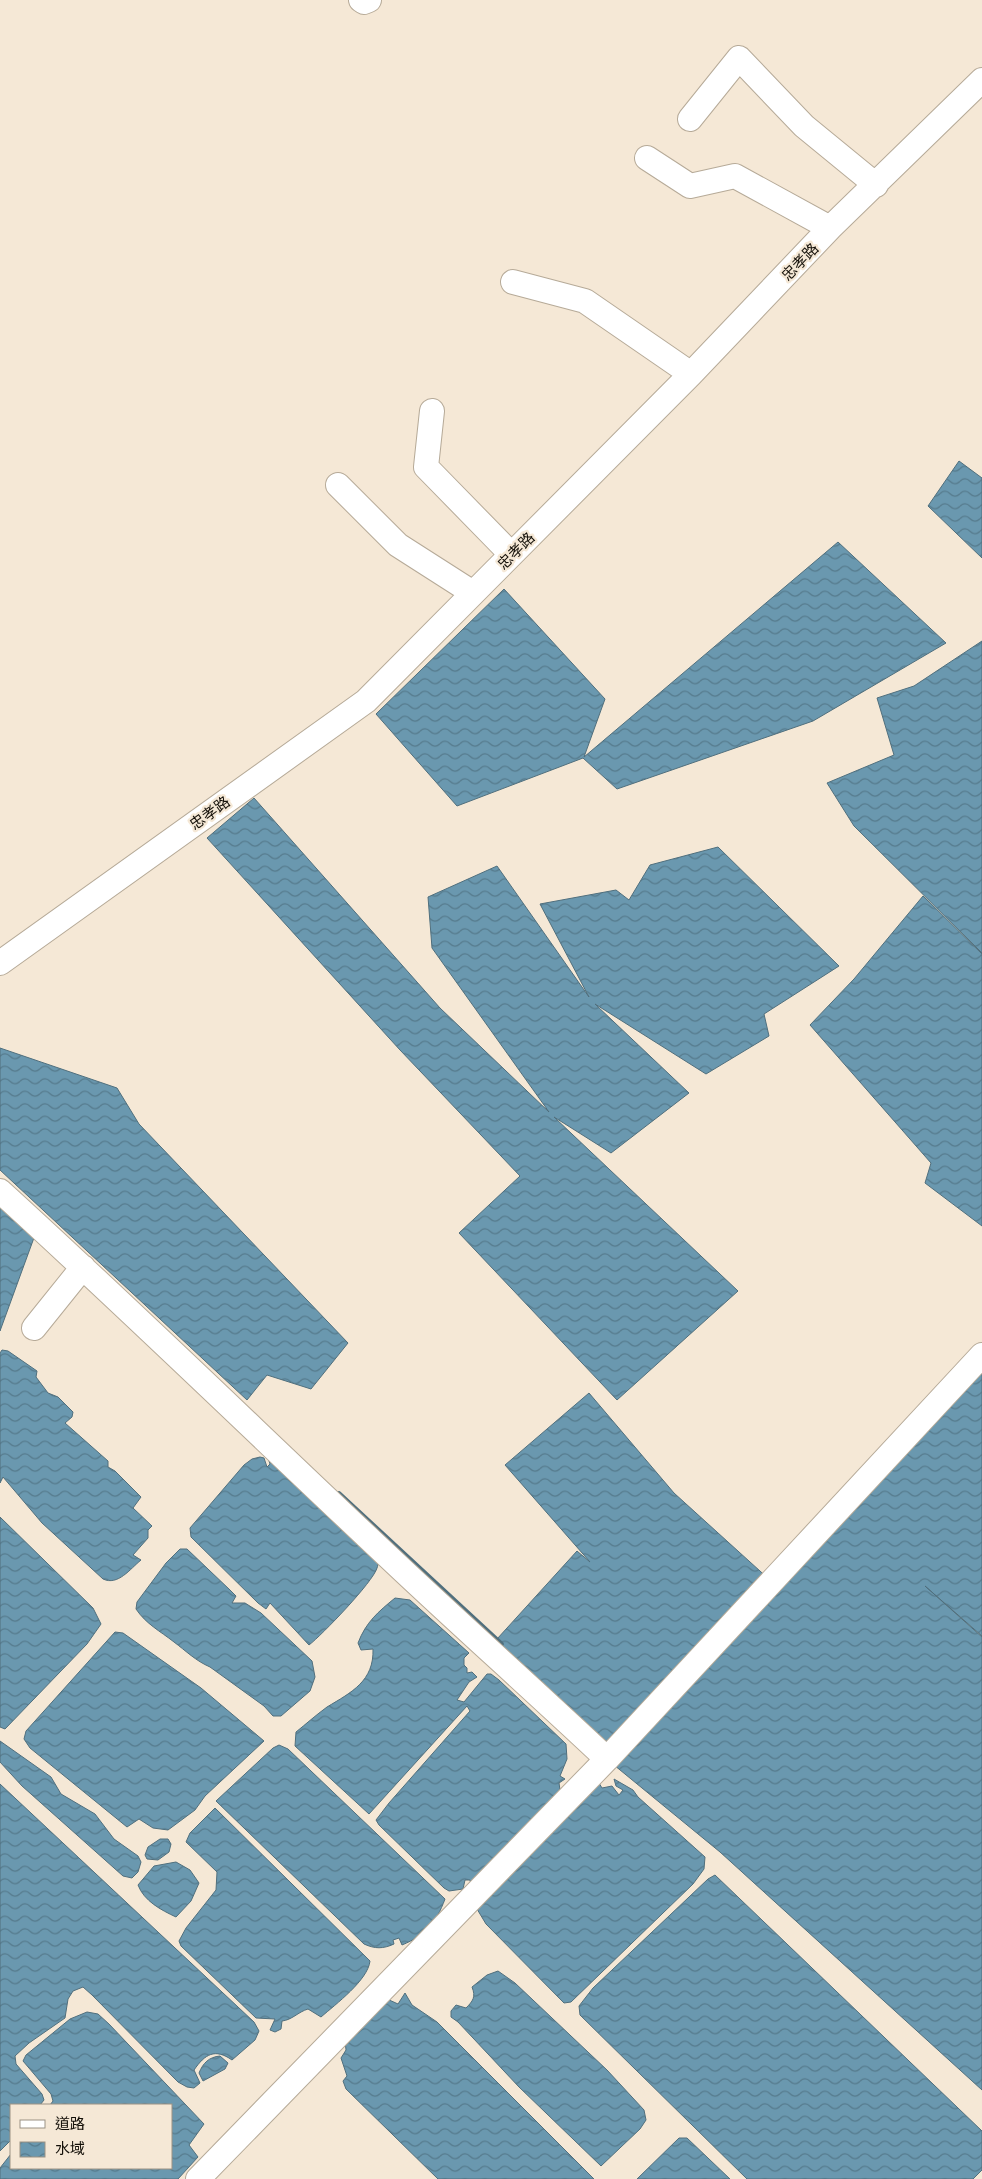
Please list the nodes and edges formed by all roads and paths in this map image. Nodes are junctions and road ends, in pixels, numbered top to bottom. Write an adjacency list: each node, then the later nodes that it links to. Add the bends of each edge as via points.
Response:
1 (361, 0): 2 (street)
2 (369, 0)
3 (982, 80): 6 (street, 忠孝路)
4 (690, 119): 6 (street, via 739,58 804,126)
5 (647, 158): 7 (street, via 690,186 735,176)
6 (876, 185): 7 (street, 忠孝路)
7 (830, 228): 9 (street, 忠孝路)
8 (513, 282): 9 (street, via 585,301)
9 (691, 374): 12 (street, 忠孝路)
10 (432, 412): 12 (street, via 426,467)
11 (338, 485): 13 (street, via 398,545)
12 (511, 554): 13 (street, 忠孝路)
13 (473, 593): 14 (street, 忠孝路, via 366,701)
14 (0, 963)
15 (0, 1191): 16 (street)
16 (83, 1267): 17 (street); 19 (street)
17 (34, 1328)
18 (982, 1355): 19 (street)
19 (607, 1759): 20 (street)
20 (198, 2179)

